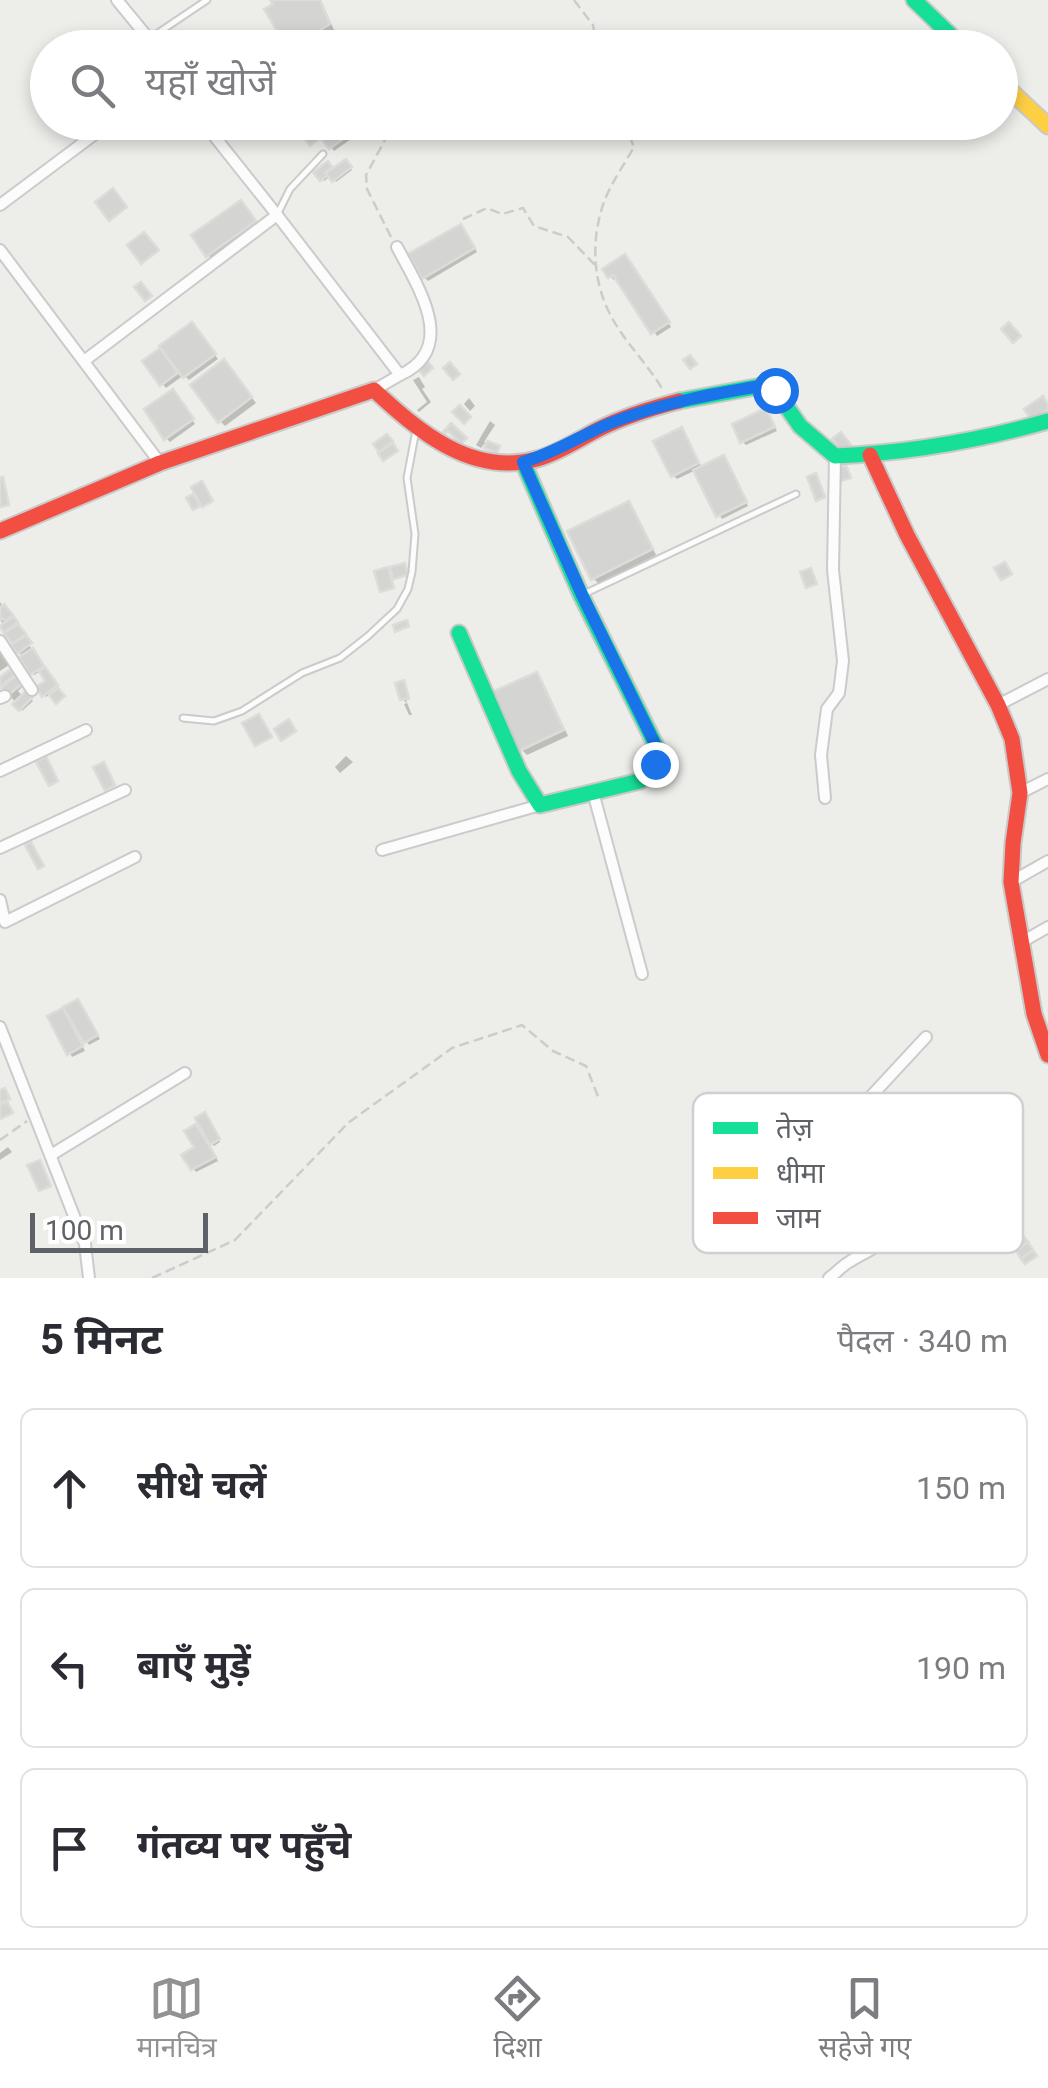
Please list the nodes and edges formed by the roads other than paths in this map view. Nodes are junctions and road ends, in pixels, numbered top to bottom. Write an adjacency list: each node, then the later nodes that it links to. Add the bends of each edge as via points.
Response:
1 (117, 0): 4 (street)
2 (207, 0): 5 (lane)
3 (914, 0): 6 (street)
4 (141, 30)
5 (168, 30)
6 (945, 30)
7 (1018, 98): 8 (street)
8 (1048, 126)
9 (86, 140): 12 (street)
10 (217, 140): 13 (street)
11 (323, 154): 13 (lane)
12 (0, 205)
13 (277, 214): 16 (street); 17 (street)
14 (397, 247): 17 (street, via 423,295 431,344 425,357)
15 (0, 250): 16 (street)
16 (84, 361): 24 (street)
17 (400, 374): 18 (street)
18 (374, 390): 20 (street); 24 (street)
19 (1048, 422): 21 (street)
20 (417, 427): 23 (street, via 478,460); 33 (lane, via 407,478 415,534 412,572 397,609 340,658 302,672 242,712 214,720)
21 (870, 455): 22 (street); 32 (street)
22 (836, 456): 23 (street, via 800,426 784,400 761,386 670,402); 40 (street, via 833,570 844,661 839,693 827,710)
23 (523, 462): 27 (street)
24 (160, 464): 26 (street)
25 (796, 494): 27 (lane)
26 (0, 531)
27 (582, 595): 38 (street, via 657,748 655,764 640,781)
28 (458, 633): 41 (street)
29 (0, 640): 31 (street)
30 (1048, 679): 32 (street)
31 (32, 690)
32 (998, 705): 39 (street, via 1012,739)
33 (183, 718)
34 (86, 730): 35 (street)
35 (0, 771)
36 (1048, 779): 39 (street)
37 (124, 790): 42 (street)
38 (593, 792): 41 (street); 51 (street)
39 (1020, 793): 46 (street)
40 (825, 798)
41 (540, 804): 43 (street)
42 (0, 848)
43 (382, 850)
44 (135, 857): 48 (street)
45 (1048, 861): 46 (street)
46 (1011, 882): 50 (street)
47 (0, 900): 48 (street)
48 (3, 924)
49 (1048, 928): 50 (street)
50 (1020, 943): 53 (street, via 1034,1014)
51 (642, 974)
52 (0, 1026): 58 (street)
53 (1045, 1033): 55 (street)
54 (926, 1038): 57 (street)
55 (1048, 1055)
56 (184, 1073): 58 (street)
57 (874, 1093)
58 (51, 1155): 60 (street, via 86,1244)
59 (866, 1253): 61 (street)
60 (89, 1278)
61 (829, 1278)

